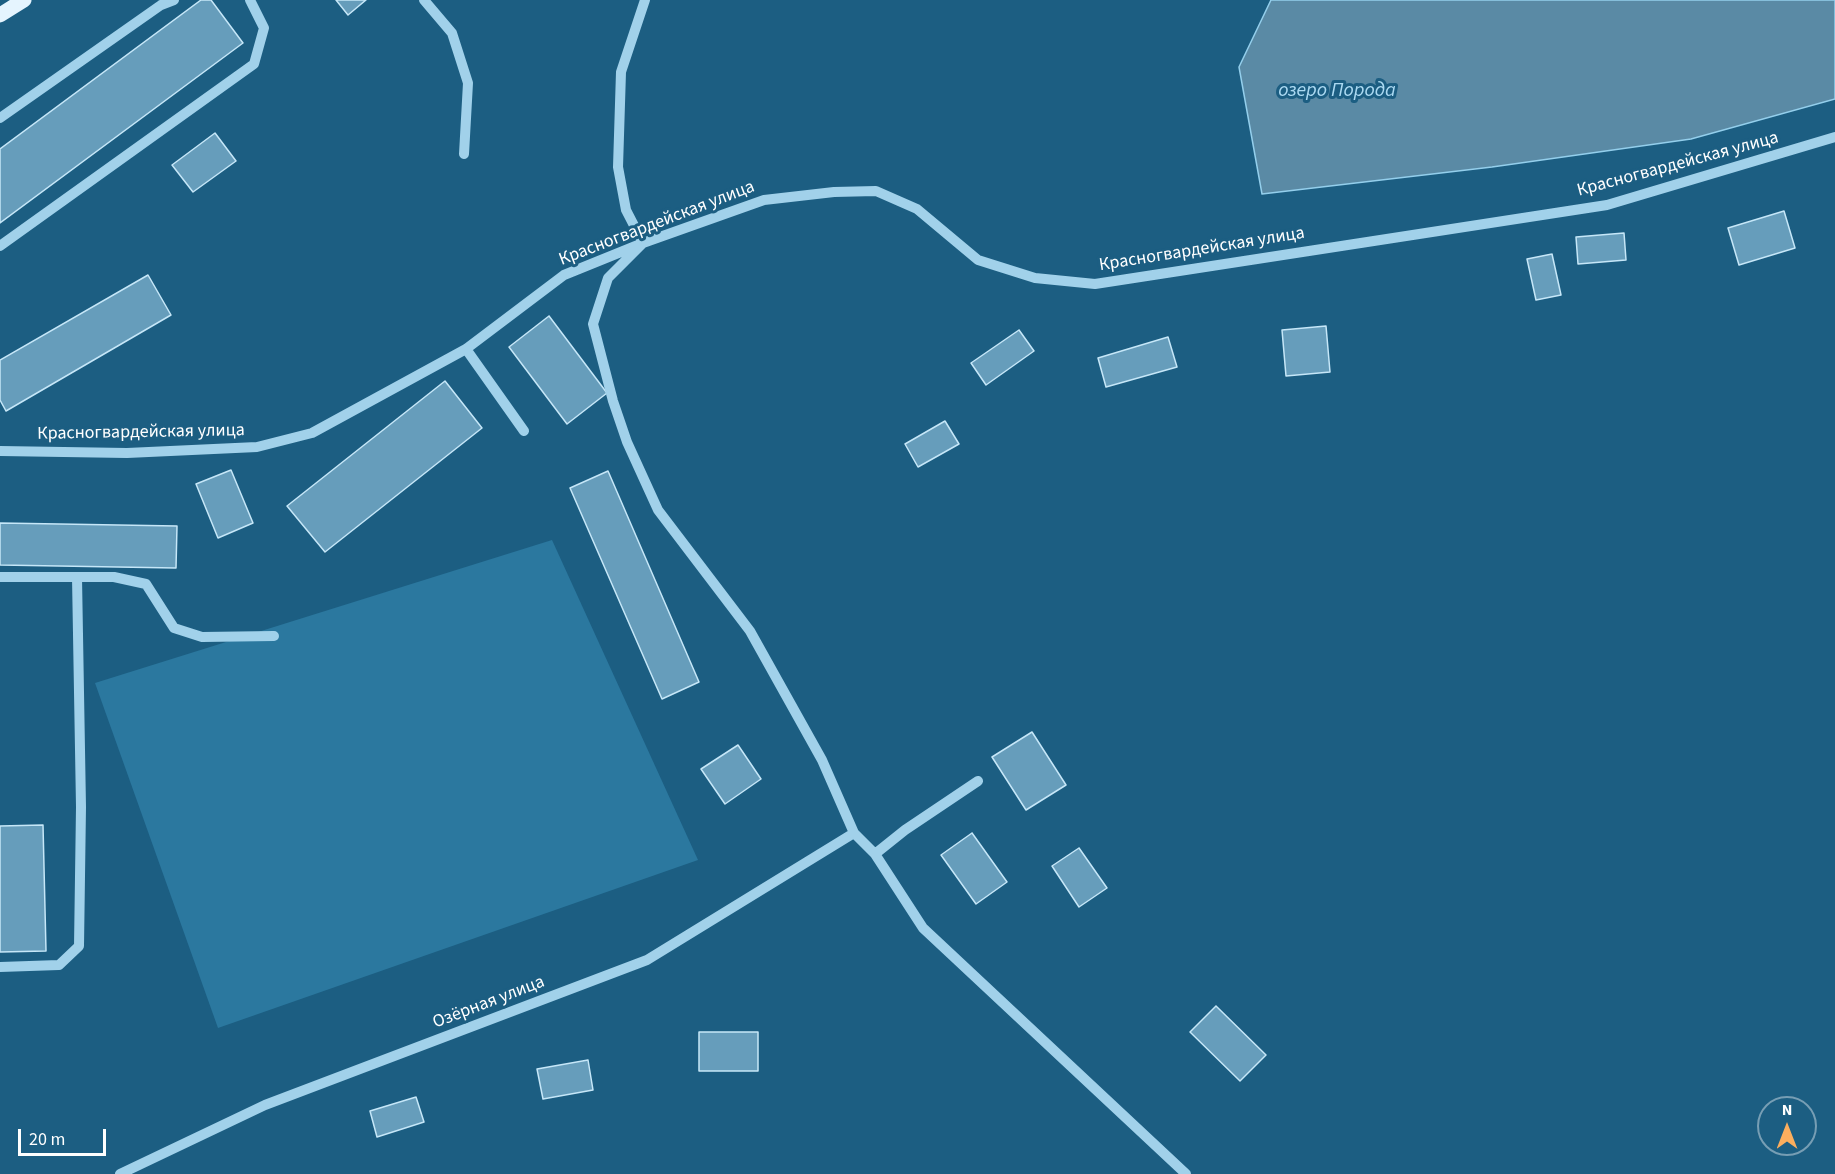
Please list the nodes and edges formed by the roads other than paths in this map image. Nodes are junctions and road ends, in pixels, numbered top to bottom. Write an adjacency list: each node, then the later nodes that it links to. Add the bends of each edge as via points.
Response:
1 (24, 0): 6 (main road)
2 (174, 0): 7 (street, via 161,5)
3 (250, 0): 11 (street, via 264,28 254,64)
4 (424, 0): 9 (street, via 452,33 468,83)
5 (645, 0): 10 (street, via 621,72 618,167 626,210)
6 (0, 15)
7 (0, 118)
8 (1835, 137): 10 (street, Красногвардейская улица, via 1607,205 1095,284 1035,278 978,260 917,209 876,191 764,200)
9 (464, 154)
10 (643, 243): 12 (street, Красногвардейская улица, via 564,275); 19 (street, via 608,278 593,324 627,442 658,510 750,632 822,760)
11 (0, 246)
12 (466, 350): 13 (street); 14 (street, Красногвардейская улица, via 312,433 257,447 127,453)
13 (524, 431)
14 (0, 451)
15 (0, 577): 16 (street)
16 (77, 577): 17 (street, via 114,577 146,584 174,628 202,637); 21 (street, via 79,946 59,965)
17 (274, 636)
18 (978, 781): 20 (street)
19 (854, 833): 20 (street); 22 (street, Озёрная улица, via 647,960 265,1105)
20 (875, 854): 23 (street, via 923,928)
21 (0, 967)
22 (120, 1174)
23 (1186, 1174)

